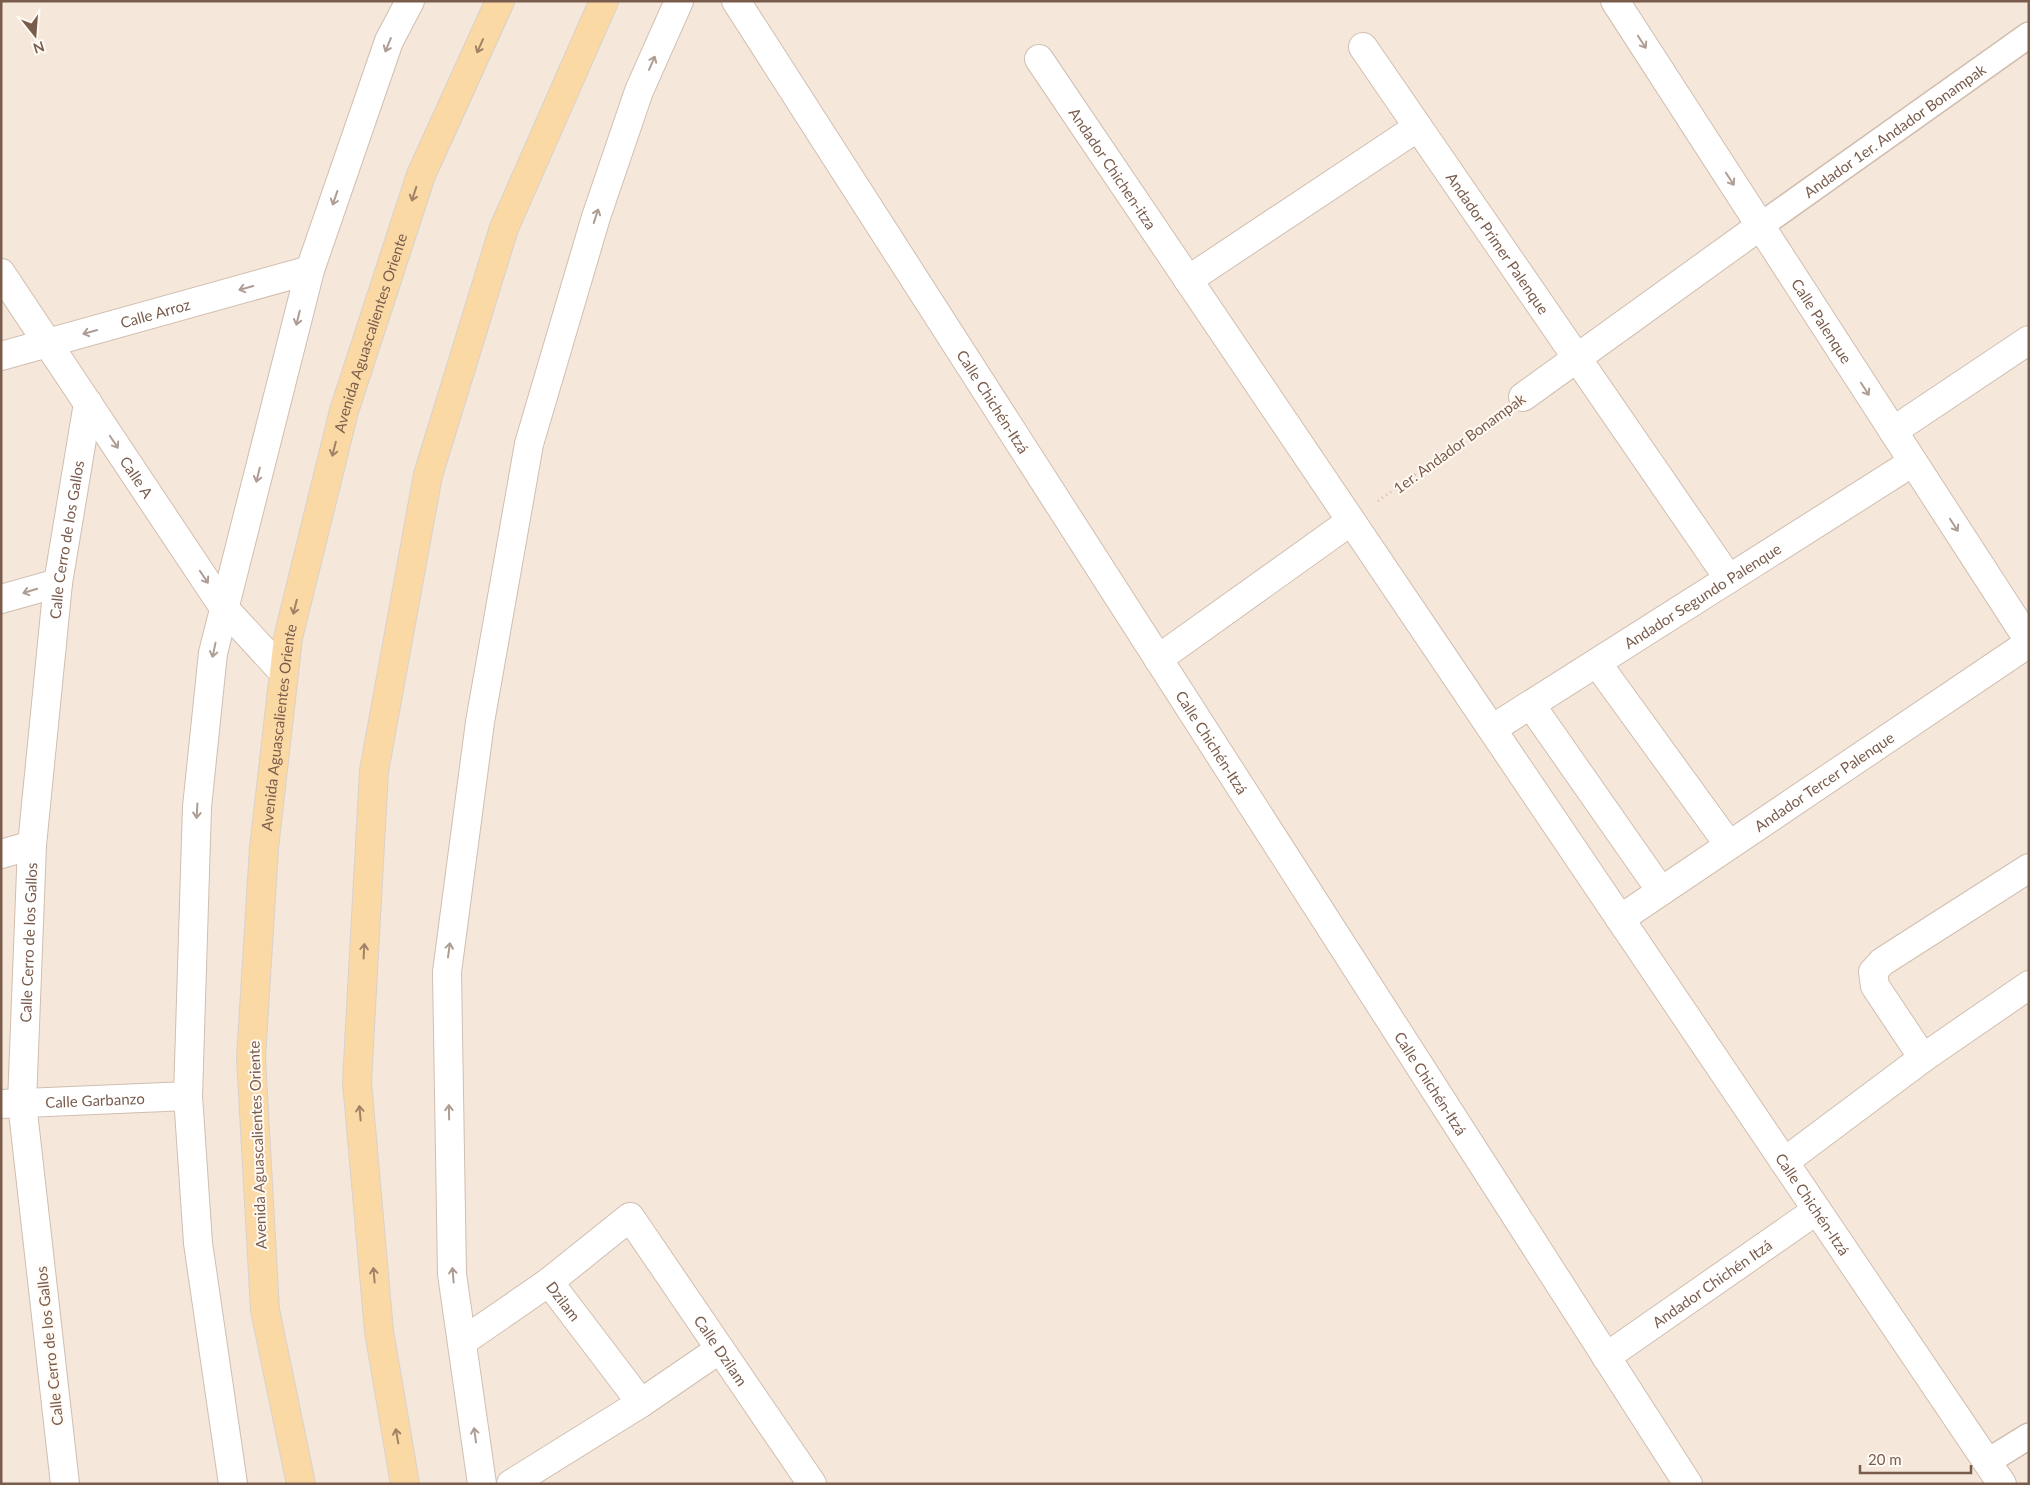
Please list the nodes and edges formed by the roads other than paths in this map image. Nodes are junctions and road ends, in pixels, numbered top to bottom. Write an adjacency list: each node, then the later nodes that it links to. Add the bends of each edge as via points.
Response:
1 (410, 1): 12 (street, one-way to 12, via 389,42)
2 (500, 1): 31 (main road, Avenida Aguascalientes Oriente, one-way to 31, via 421,175 344,411 288,638)
3 (604, 1): 57 (main road, one-way to 3, via 379,1331 357,1082 374,771 428,475 504,228)
4 (679, 1): 48 (street, one-way to 4, via 452,1274 446,972 480,722 529,444 596,217 639,92)
5 (736, 1): 29 (street, Calle Chichén-Itzá)
6 (1615, 1): 11 (street, Calle Palenque, one-way to 11)
7 (2029, 35): 11 (street, Andador 1er. Andador Bonampak)
8 (1363, 47): 10 (street, Andador Primer Palenque)
9 (1039, 58): 14 (street, Andador Chichen-itza)
10 (1418, 127): 14 (street); 18 (street, Andador Primer Palenque)
11 (1760, 226): 18 (street, 1er. Andador Bonampak); 21 (street, Calle Palenque, one-way to 21)
12 (310, 270): 16 (street, Calle Arroz, one-way to 16); 27 (street, one-way to 27)
13 (1, 273): 16 (street, Calle A)
14 (1188, 280): 23 (street, Calle Chichén-Itzá)
15 (2029, 340): 21 (street)
16 (48, 343): 17 (street, Calle Arroz); 20 (street, Calle A)
17 (1, 356)
18 (1577, 358): 19 (street, 1er. Andador Bonampak); 24 (street, Andador Primer Palenque)
19 (1523, 397)
20 (88, 403): 25 (street, Calle Cerro de los Gallos); 27 (street, Calle A, one-way to 27)
21 (1893, 431): 22 (street, Calle Palenque)
22 (1913, 462): 24 (street, Andador Segundo Palenque); 28 (street, Calle Palenque, one-way to 28)
23 (1351, 521): 29 (street); 33 (street, Calle Chichén-Itzá)
24 (1729, 579): 30 (street, Andador Segundo Palenque)
25 (58, 583): 26 (street, one-way to 26); 34 (street, Calle Cerro de los Gallos)
26 (1, 600)
27 (224, 608): 31 (street, Calle A); 42 (street, one-way to 42, via 213,653 197,807)
28 (2029, 642): 35 (street, Andador Tercer Palenque)
29 (1158, 659): 50 (street, Calle Chichén-Itzá)
30 (1597, 662): 32 (street, Andador Segundo Palenque); 35 (street)
31 (284, 673): 56 (main road, Avenida Aguascalientes Oriente, via 264,848 251,1058 265,1310)
32 (1531, 705): 33 (street, Andador Segundo Palenque); 38 (street)
33 (1492, 729): 39 (street, Calle Chichén-Itzá)
34 (32, 845): 36 (street); 43 (street, Calle Cerro de los Gallos)
35 (1729, 845): 38 (street, Andador Tercer Palenque)
36 (1, 854)
37 (2029, 868): 41 (street, via 1882,962 1873,972 1875,986)
38 (1661, 891): 39 (street, Andador Tercer Palenque)
39 (1620, 918): 44 (street, Calle Chichén-Itzá)
40 (2029, 984): 41 (street)
41 (1923, 1058): 44 (street)
42 (188, 1096): 43 (street, Calle Garbanzo); 55 (street, via 198,1243)
43 (12, 1104): 54 (street, Calle Cerro de los Gallos)
44 (1784, 1162): 45 (street, Calle Chichén-Itzá)
45 (1816, 1210): 50 (street, Andador Chichén Itzá); 53 (street, Calle Chichén-Itzá)
46 (630, 1217): 47 (street, Dzilam); 49 (street, Calle Dzilam)
47 (548, 1282): 48 (street); 51 (street, Dzilam)
48 (462, 1342): 58 (street, one-way to 48)
49 (720, 1349): 51 (street); 60 (street, Calle Dzilam)
50 (1606, 1357): 61 (street, Calle Chichén-Itzá)
51 (641, 1403): 59 (street)
52 (2029, 1436): 53 (street)
53 (1994, 1473)
54 (65, 1484)
55 (233, 1484)
56 (301, 1484)
57 (405, 1484)
58 (482, 1484)
59 (510, 1484)
60 (812, 1484)
61 (1688, 1484)

